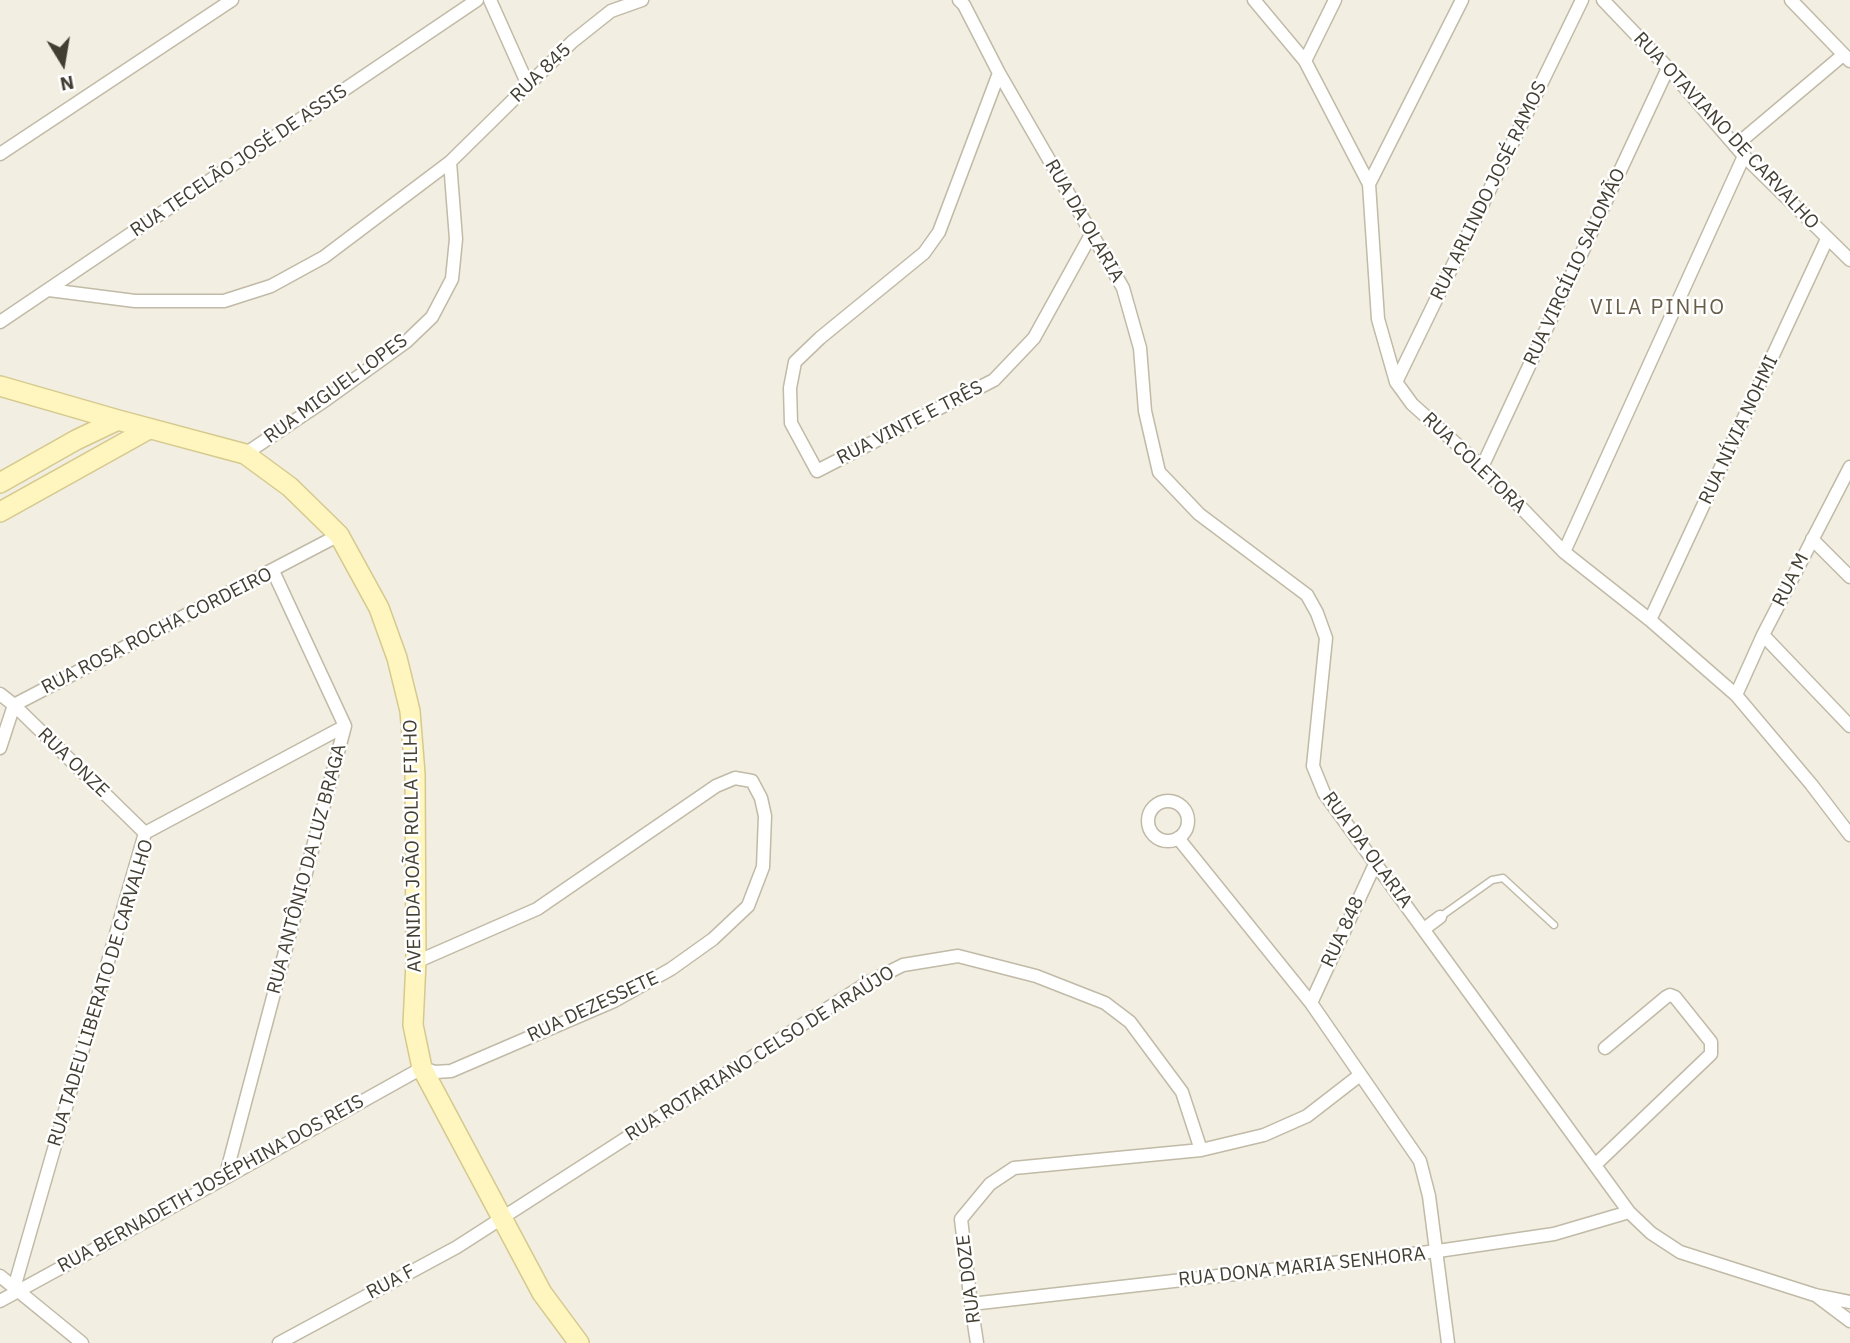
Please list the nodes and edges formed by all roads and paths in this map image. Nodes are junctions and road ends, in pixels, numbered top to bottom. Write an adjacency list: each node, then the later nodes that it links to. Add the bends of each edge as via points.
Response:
1 (232, 0): 18 (street)
2 (477, 0): 24 (street, RUA TECELÃO JOSÉ DE ASSIS)
3 (490, 0): 16 (street)
4 (642, 0): 16 (street, RUA 845, via 611,11)
5 (959, 0): 15 (street, RUA DA OLARIA)
6 (1254, 0): 13 (street, RUA COLETORA)
7 (1335, 0): 13 (street)
8 (1462, 0): 20 (street)
9 (1581, 0): 26 (street, RUA ARLINDO JOSÉ RAMOS)
10 (1603, 0): 14 (street, RUA OTAVIANO DE CARVALHO)
11 (1791, 0): 12 (street)
12 (1847, 58): 17 (street)
13 (1304, 61): 20 (street, RUA COLETORA)
14 (1668, 68): 17 (street, RUA OTAVIANO DE CARVALHO); 32 (street, RUA VIRGÍLIO SALOMÃO)
15 (999, 73): 21 (street, RUA DA OLARIA); 21 (street, RUA VINTE E TRÊS, via 939,232 924,253 794,362 791,423 817,471 994,380 1034,338)
16 (528, 85): 19 (street, RUA 845)
17 (1740, 151): 22 (street, RUA OTAVIANO DE CARVALHO); 39 (street)
18 (0, 154)
19 (450, 162): 24 (street, RUA 845, via 324,257 271,286 223,302 135,301); 31 (street, RUA MIGUEL LOPES, via 456,239 452,279 432,317 406,342)
20 (1369, 184): 26 (street, RUA COLETORA, via 1378,319)
21 (1092, 233): 53 (street, RUA DA OLARIA, via 1123,288 1140,348 1144,411 1159,472 1199,514 1307,595 1317,612 1326,638 1313,766 1324,793)
22 (1827, 239): 23 (street, RUA OTAVIANO DE CARVALHO); 42 (street, RUA NÍVIA NOHMI)
23 (1850, 260)
24 (49, 290): 25 (street, RUA TECELÃO JOSÉ DE ASSIS)
25 (0, 321)
26 (1396, 382): 32 (street, RUA COLETORA, via 1412,404)
27 (0, 386): 28 (street, AVENIDA JOÃO ROLLA FILHO)
28 (117, 420): 29 (street, AVENIDA JOÃO ROLLA FILHO); 30 (street)
29 (149, 429): 31 (street, AVENIDA JOÃO ROLLA FILHO); 34 (street)
30 (76, 440): 34 (street, via 76,457); 35 (street)
31 (245, 454): 37 (street, AVENIDA JOÃO ROLLA FILHO, via 290,487)
32 (1482, 467): 39 (street, RUA COLETORA)
33 (1850, 467): 38 (street, RUA M)
34 (63, 477): 36 (street)
35 (0, 483)
36 (0, 512)
37 (340, 536): 40 (street, RUA ROSA ROCHA CORDEIRO); 57 (street, AVENIDA JOÃO ROLLA FILHO, via 379,608 410,710)
38 (1812, 539): 41 (street); 43 (street, RUA M)
39 (1564, 552): 42 (street, RUA COLETORA)
40 (273, 570): 46 (street, RUA ROSA ROCHA CORDEIRO); 47 (street, RUA ANTÔNIO DA LUZ BRAGA)
41 (1850, 577)
42 (1650, 620): 45 (street, RUA COLETORA)
43 (1763, 635): 45 (street, RUA M); 48 (street)
44 (0, 694): 46 (street, RUA ONZE)
45 (1736, 695): 51 (street, RUA COLETORA)
46 (14, 705): 49 (street); 50 (street, RUA ONZE)
47 (345, 726): 50 (street, RUA TADEU LIBERATO DE CARVALHO); 64 (street, RUA ANTÔNIO DA LUZ BRAGA)
48 (1850, 726)
49 (0, 748)
50 (145, 833): 69 (street, RUA TADEU LIBERATO DE CARVALHO)
51 (1850, 835)
52 (1178, 838): 58 (street)
53 (1376, 862): 56 (street, RUA DA OLARIA); 58 (street, RUA 848)
54 (1440, 917): 55 (lane, via 1492,880 1503,878); 56 (street)
55 (1554, 925)
56 (1424, 929): 63 (street, RUA DA OLARIA)
57 (416, 962): 60 (street, AVENIDA JOÃO ROLLA FILHO, via 413,1026); 60 (street, RUA DEZESSETE, via 537,909 716,786 735,778 752,781 761,797 763,867 748,906 713,939 614,1001 451,1071)
58 (1311, 1003): 61 (street)
59 (1605, 1048): 63 (street, via 1670,995 1712,1048 1711,1054)
60 (422, 1068): 64 (street, RUA BERNADETH JOSÉPHINA DOS REIS); 66 (street, AVENIDA JOÃO ROLLA FILHO)
61 (1360, 1075): 62 (street, via 1307,1116 1264,1135); 67 (street, via 1420,1161)
62 (1201, 1150): 66 (street, RUA ROTARIANO CELSO DE ARAÚJO, via 1182,1092 1130,1022 1105,1003 1035,975 958,956 903,965 867,983); 73 (street, RUA DOZE, via 1014,1168 990,1184 961,1219)
63 (1595, 1165): 65 (street, RUA DA OLARIA)
64 (225, 1178): 69 (street, RUA BERNADETH JOSÉPHINA DOS REIS)
65 (1629, 1212): 67 (street, RUA DONA MARIA SENHORA, via 1554,1234); 70 (street, RUA DA OLARIA, via 1680,1252)
66 (500, 1217): 76 (street, RUA F, via 457,1247); 77 (street, AVENIDA JOÃO ROLLA FILHO, via 542,1293)
67 (1438, 1251): 73 (street, RUA DONA MARIA SENHORA); 79 (street)
68 (0, 1276): 69 (street)
69 (16, 1289): 71 (street, RUA BERNADETH JOSÉPHINA DOS REIS); 75 (street)
70 (1815, 1295): 72 (street, RUA DA OLARIA); 74 (street, RUA DA OLARIA)
71 (0, 1301)
72 (1850, 1302)
73 (971, 1304): 78 (street, RUA DOZE)
74 (1850, 1321)
75 (82, 1343)
76 (279, 1343)
77 (579, 1343)
78 (977, 1343)
79 (1448, 1343)

